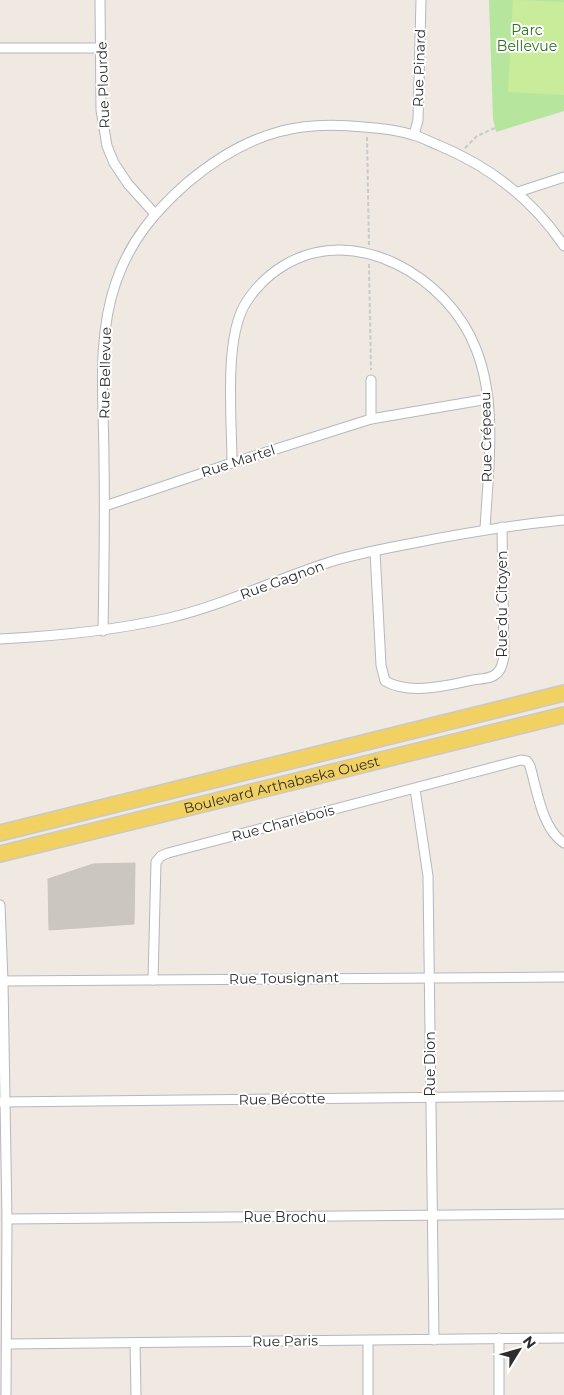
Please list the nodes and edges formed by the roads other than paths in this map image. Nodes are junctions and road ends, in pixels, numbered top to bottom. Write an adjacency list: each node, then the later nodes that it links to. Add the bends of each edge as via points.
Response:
1 (100, 0): 4 (street, Rue Plourde)
2 (421, 0): 5 (street, Rue Pinard, via 418,120)
3 (0, 48): 4 (street)
4 (100, 48): 8 (street, Rue Plourde, via 101,110 107,146 128,184)
5 (414, 135): 7 (street, Rue Bellevue, via 461,154); 8 (street, Rue Bellevue, via 343,124 278,132 249,143 196,175)
6 (564, 177): 7 (street)
7 (518, 192): 9 (street, Rue Bellevue)
8 (155, 214): 14 (street, Rue Bellevue, via 128,254 116,281 104,332)
9 (564, 246)
10 (371, 380): 12 (street)
11 (488, 399): 12 (street, Rue Martel); 13 (street, Rue Crépeau, via 476,349 462,321 441,295 416,274 382,258 352,250 310,253 275,271 260,284 244,306 231,358); 17 (street, Rue Crépeau, via 489,453)
12 (371, 420): 13 (street, Rue Martel)
13 (232, 463): 14 (street, Rue Martel)
14 (105, 506): 19 (street, Rue Bellevue)
15 (564, 520): 16 (street, Rue Gagnon)
16 (502, 527): 17 (street, Rue Gagnon); 18 (street, Rue du Citoyen, via 504,657 501,669 492,676 445,687 402,688 384,681)
17 (484, 529): 18 (street, Rue Gagnon)
18 (374, 550): 19 (street, Rue Gagnon, via 333,561 170,618)
19 (103, 631): 20 (street, Rue Gagnon)
20 (0, 639)
21 (564, 693): 24 (main road, Boulevard Arthabaska Ouest)
22 (564, 715): 26 (main road, Boulevard Arthabaska Ouest)
23 (415, 789): 25 (street, Rue Charlebois, via 527,760 549,828); 28 (street, Rue Dion, via 428,876); 30 (street, Rue Charlebois, via 161,856 155,869)
24 (0, 833)
25 (564, 843)
26 (0, 854)
27 (0, 905): 31 (street)
28 (430, 977): 29 (street, Rue Tousignant); 30 (street, Rue Tousignant); 33 (street, Rue Dion)
29 (564, 977)
30 (153, 980): 31 (street, Rue Tousignant)
31 (3, 981): 34 (street)
32 (564, 1096): 33 (street, Rue Bécotte)
33 (430, 1098): 34 (street, Rue Bécotte); 36 (street, Rue Dion)
34 (2, 1102): 37 (street)
35 (564, 1214): 36 (street, Rue Brochu)
36 (433, 1216): 37 (street, Rue Brochu); 41 (street, Rue Dion)
37 (7, 1219): 43 (street)
38 (499, 1338): 39 (street, Rue Paris); 41 (street, Rue Paris); 47 (street)
39 (564, 1338)
40 (368, 1340): 41 (street, Rue Paris); 42 (street, Rue Paris); 46 (street)
41 (434, 1340)
42 (135, 1343): 43 (street, Rue Paris); 45 (street)
43 (7, 1344): 44 (street)
44 (6, 1395)
45 (136, 1395)
46 (368, 1395)
47 (499, 1395)

